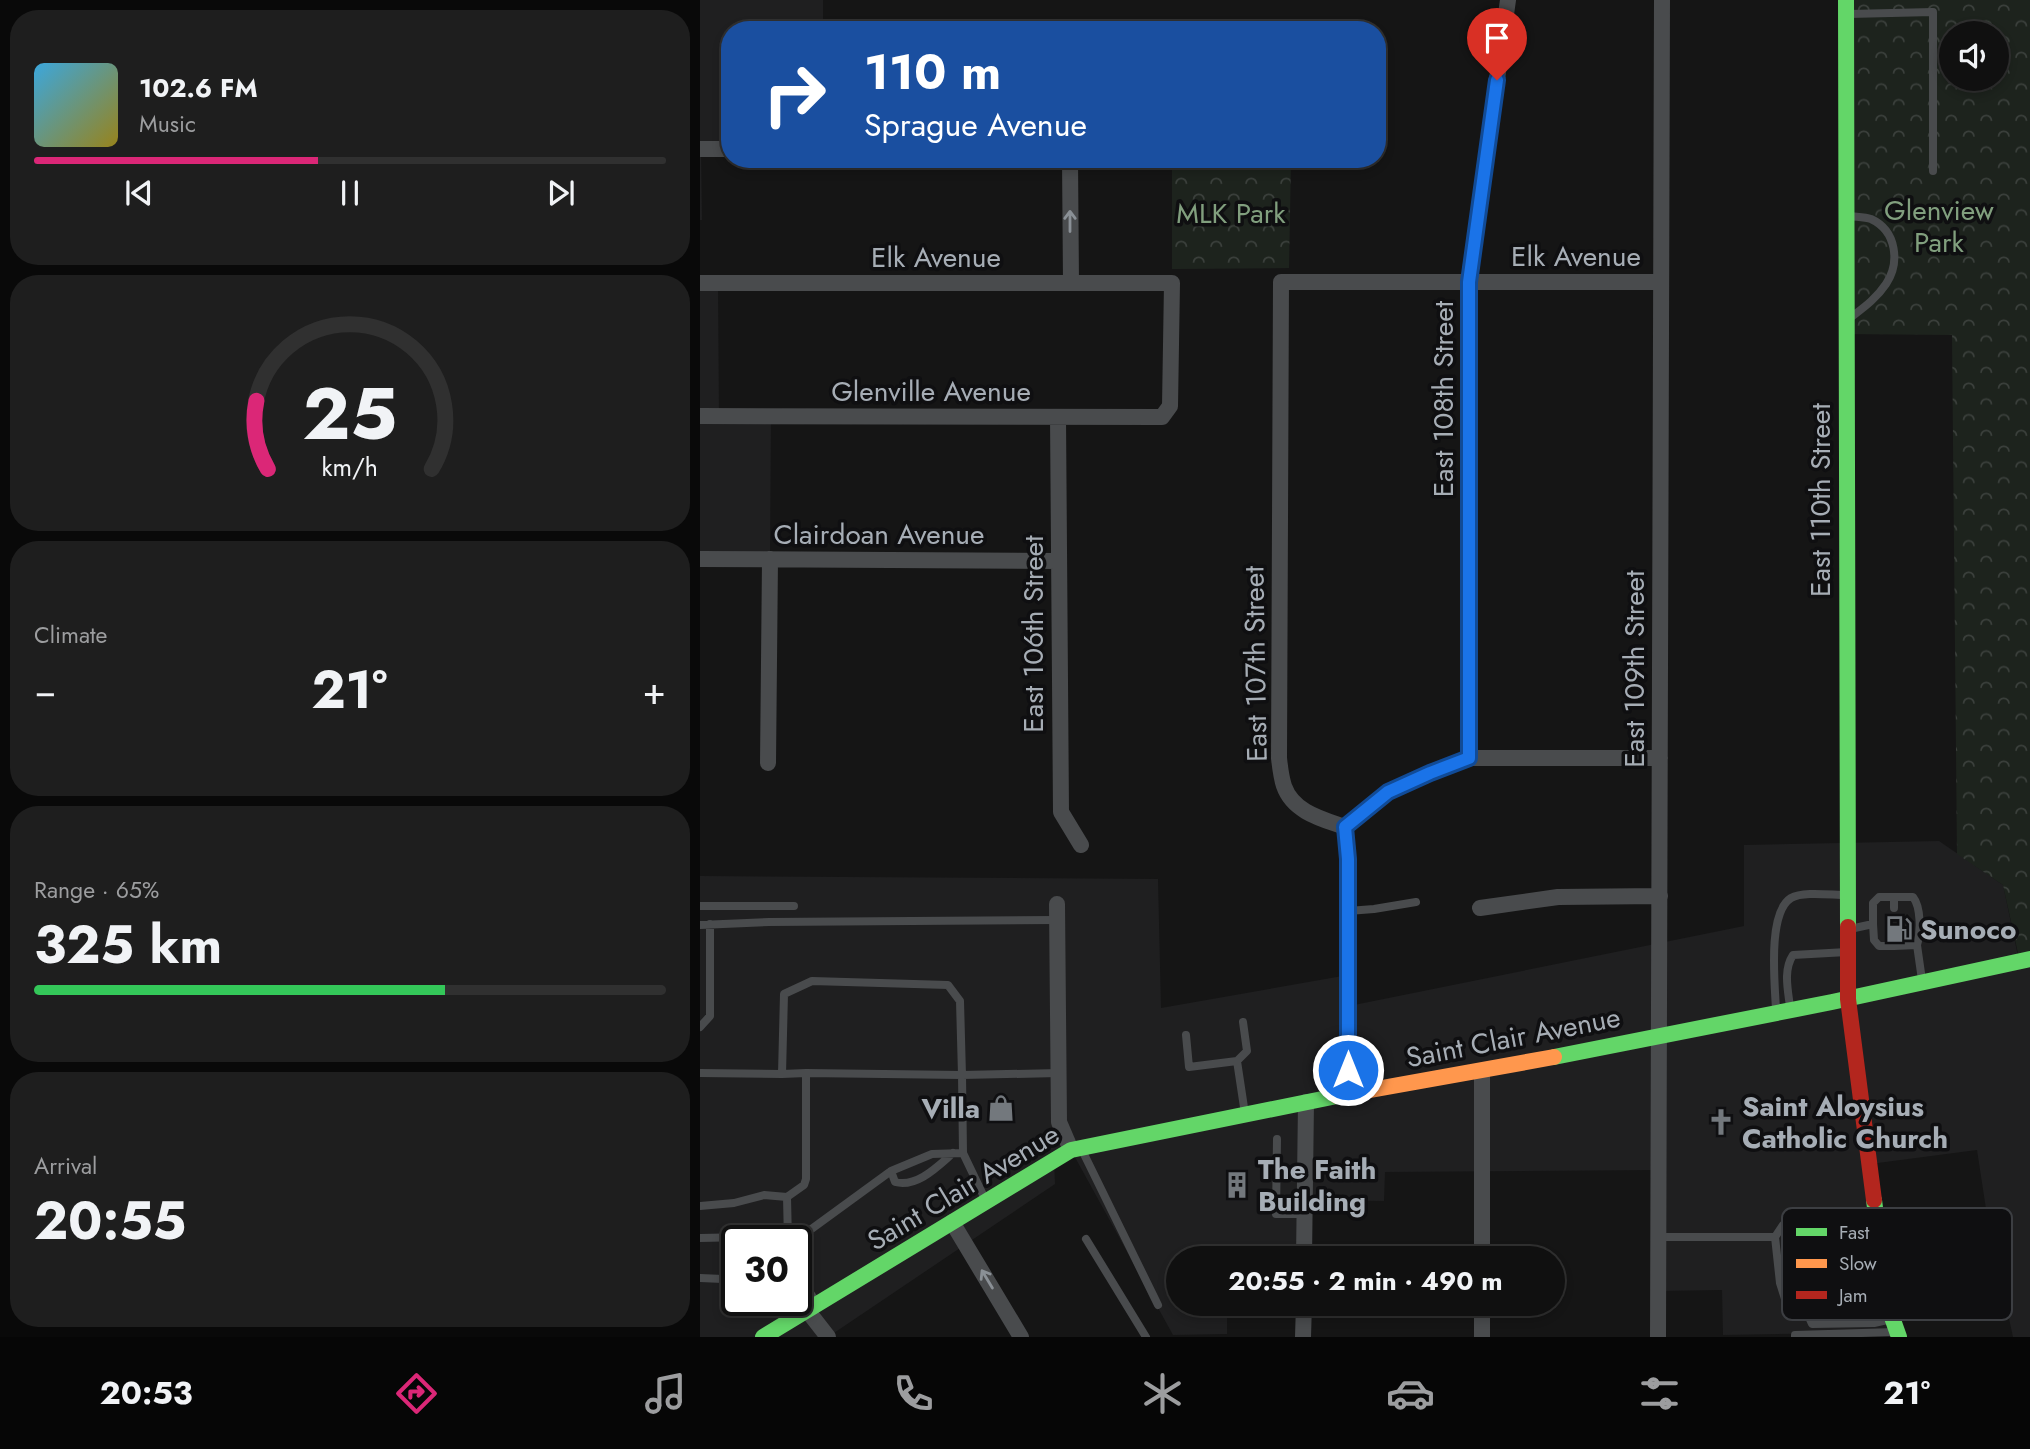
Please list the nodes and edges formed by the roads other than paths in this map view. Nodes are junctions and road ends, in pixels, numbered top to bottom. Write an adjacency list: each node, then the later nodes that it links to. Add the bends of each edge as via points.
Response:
1 (1508, 0): 10 (street, East 108th Street)
2 (1661, 0): 11 (street, East 109th Street)
3 (1846, 7): 7 (lane, via 1933,12); 8 (main road, East 110th Street)
4 (700, 149): 5 (street)
5 (721, 149)
6 (1070, 168): 13 (street, one-way to 6)
7 (1933, 171)
8 (1846, 215): 14 (main road, East 110th Street); 14 (lane, via 1870,219 1883,228 1895,255 1886,284 1874,300)
9 (1281, 282): 10 (street, Elk Avenue); 24 (street, East 107th Street, via 1279,758 1284,788 1298,807)
10 (1469, 282): 11 (street, Elk Avenue); 21 (street, East 108th Street)
11 (1660, 282): 22 (street, East 109th Street)
12 (700, 283): 13 (street, Elk Avenue)
13 (1071, 283): 17 (street, Elk Avenue, via 1172,283 1170,406)
14 (1846, 321): 26 (main road, East 110th Street)
15 (700, 416): 16 (street, Glenville Avenue)
16 (1058, 417): 17 (street, Glenville Avenue); 20 (street, East 106th Street)
17 (1162, 417)
18 (700, 559): 19 (street, Clairdoan Avenue)
19 (770, 559): 20 (street, Clairdoan Avenue); 23 (street)
20 (1059, 561): 25 (street, East 106th Street, via 1061,812)
21 (1469, 758): 22 (street); 24 (street, via 1388,792)
22 (1660, 758): 27 (street, East 109th Street)
23 (768, 763)
24 (1345, 827): 34 (street)
25 (1081, 845)
26 (1847, 895): 38 (main road, East 110th Street); 44 (lane, via 1801,895 1789,899 1781,912 1775,937)
27 (1660, 896): 32 (street, via 1558,897); 48 (street, East 109th Street)
28 (1894, 897): 33 (lane); 37 (lane, via 1879,897 1873,903); 39 (lane, via 1913,897 1918,902)
29 (1416, 902): 34 (lane)
30 (700, 906): 31 (lane)
31 (794, 906)
32 (1480, 908)
33 (1894, 908)
34 (1348, 911): 56 (street)
35 (1057, 912): 36 (lane); 53 (street)
36 (705, 924): 46 (lane, via 710,1016)
37 (1873, 925): 38 (lane); 39 (lane, via 1879,946 1894,942)
38 (1847, 929): 40 (main road, East 110th Street)
39 (1917, 945): 42 (lane)
40 (1847, 952): 43 (main road, East 110th Street); 44 (lane, via 1793,954 1788,962)
41 (2030, 959): 42 (main road, Saint Clair Avenue)
42 (1922, 983): 43 (main road, Saint Clair Avenue)
43 (1848, 999): 44 (main road, Saint Clair Avenue); 66 (main road, East 110th Street)
44 (1783, 1012): 48 (main road, Saint Clair Avenue)
45 (1243, 1023): 49 (lane, via 1247,1051)
46 (700, 1027)
47 (1186, 1035): 49 (lane, via 1189,1067)
48 (1660, 1036): 50 (main road, Saint Clair Avenue); 72 (street, East 109th Street)
49 (1237, 1061): 58 (lane)
50 (1482, 1071): 56 (main road, Saint Clair Avenue); 78 (street)
51 (700, 1073): 54 (lane)
52 (806, 1073): 54 (lane); 55 (lane); 63 (lane, via 806,1179)
53 (1059, 1073): 55 (lane); 60 (street, via 1059,1122)
54 (782, 1074): 55 (lane, via 783,994 812,981 948,985 960,1001)
55 (962, 1074): 61 (lane)
56 (1348, 1094): 57 (main road, Saint Clair Avenue)
57 (1306, 1102): 58 (main road, Saint Clair Avenue); 67 (street)
58 (1245, 1114): 60 (main road, Saint Clair Avenue)
59 (1277, 1139): 67 (lane, via 1276,1214)
60 (1076, 1148): 64 (main road, Saint Clair Avenue); 82 (lane)
61 (958, 1153): 62 (lane, via 932,1154); 62 (lane, via 904,1184 895,1182); 64 (lane)
62 (891, 1171): 71 (lane)
63 (787, 1197): 65 (lane, via 764,1195); 69 (lane)
64 (986, 1201): 68 (main road, Saint Clair Avenue)
65 (700, 1206)
66 (1875, 1208)
67 (1304, 1214): 77 (street)
68 (952, 1222): 83 (main road, Saint Clair Avenue); 91 (street, one-way to 68)
69 (787, 1225)
70 (1782, 1226): 73 (lane)
71 (812, 1229)
72 (1659, 1237): 73 (lane); 95 (street, East 109th Street)
73 (1774, 1237): 81 (lane)
74 (700, 1238): 75 (lane)
75 (721, 1238)
76 (1086, 1239): 92 (lane)
77 (1304, 1246)
78 (1482, 1246)
79 (700, 1278): 80 (lane)
80 (721, 1279)
81 (1782, 1289)
82 (1157, 1305)
83 (812, 1307): 90 (street)
84 (797, 1316): 89 (main road, Saint Clair Avenue)
85 (1304, 1316): 93 (street)
86 (1482, 1316): 94 (street)
87 (1810, 1320): 88 (lane, via 1812,1324 1874,1324)
88 (1896, 1329): 96 (lane)
89 (763, 1337)
90 (828, 1337)
91 (1021, 1337)
92 (1146, 1337)
93 (1303, 1337)
94 (1482, 1337)
95 (1658, 1337)
96 (1795, 1337)

